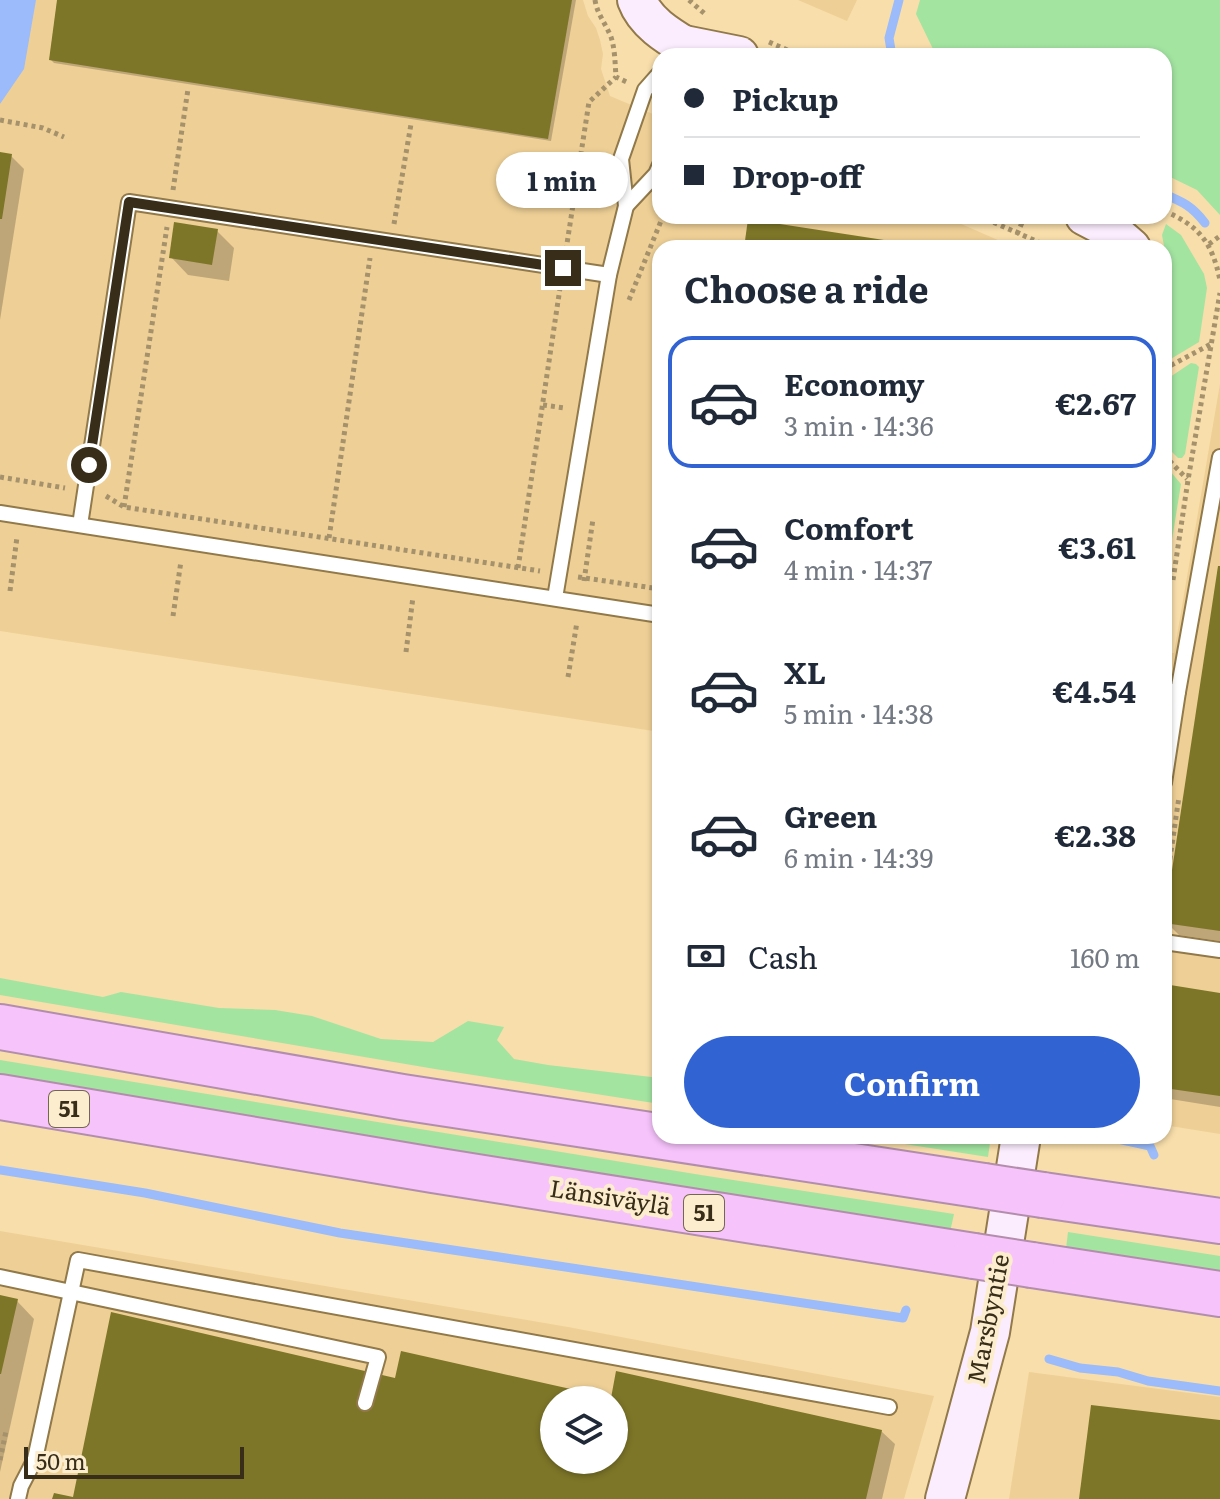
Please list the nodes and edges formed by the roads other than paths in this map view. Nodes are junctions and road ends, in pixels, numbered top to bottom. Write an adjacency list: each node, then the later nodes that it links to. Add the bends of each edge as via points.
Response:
1 (637, 0): 2 (main road)
2 (680, 48)
3 (652, 82): 5 (lane, via 621,159)
4 (652, 178): 5 (lane)
5 (626, 206): 8 (lane)
6 (1100, 224): 7 (main road)
7 (1122, 240)
8 (609, 275): 11 (lane, via 129,202); 12 (lane)
9 (1220, 457): 14 (lane)
10 (0, 513): 11 (lane)
11 (80, 525): 12 (lane)
12 (555, 598): 13 (lane)
13 (652, 614)
14 (1172, 686)
15 (1172, 943): 16 (lane)
16 (1220, 950)
17 (0, 1027): 21 (highway, bridge)
18 (0, 1097): 20 (highway, Länsiväylä / 51)
19 (0, 1121): 20 (highway)
20 (137, 1121): 27 (highway, Länsiväylä / 51, bridge)
21 (652, 1135)
22 (709, 1144): 24 (highway, bridge)
23 (1020, 1144): 31 (main road, Marsbyntie, via 990,1332)
24 (1220, 1221)
25 (0, 1277): 26 (lane)
26 (71, 1292): 28 (lane, via 378,1357); 29 (lane, via 78,1260); 30 (lane, via 35,1459)
27 (1220, 1294)
28 (365, 1403)
29 (889, 1407)
30 (18, 1499)
31 (945, 1499)

